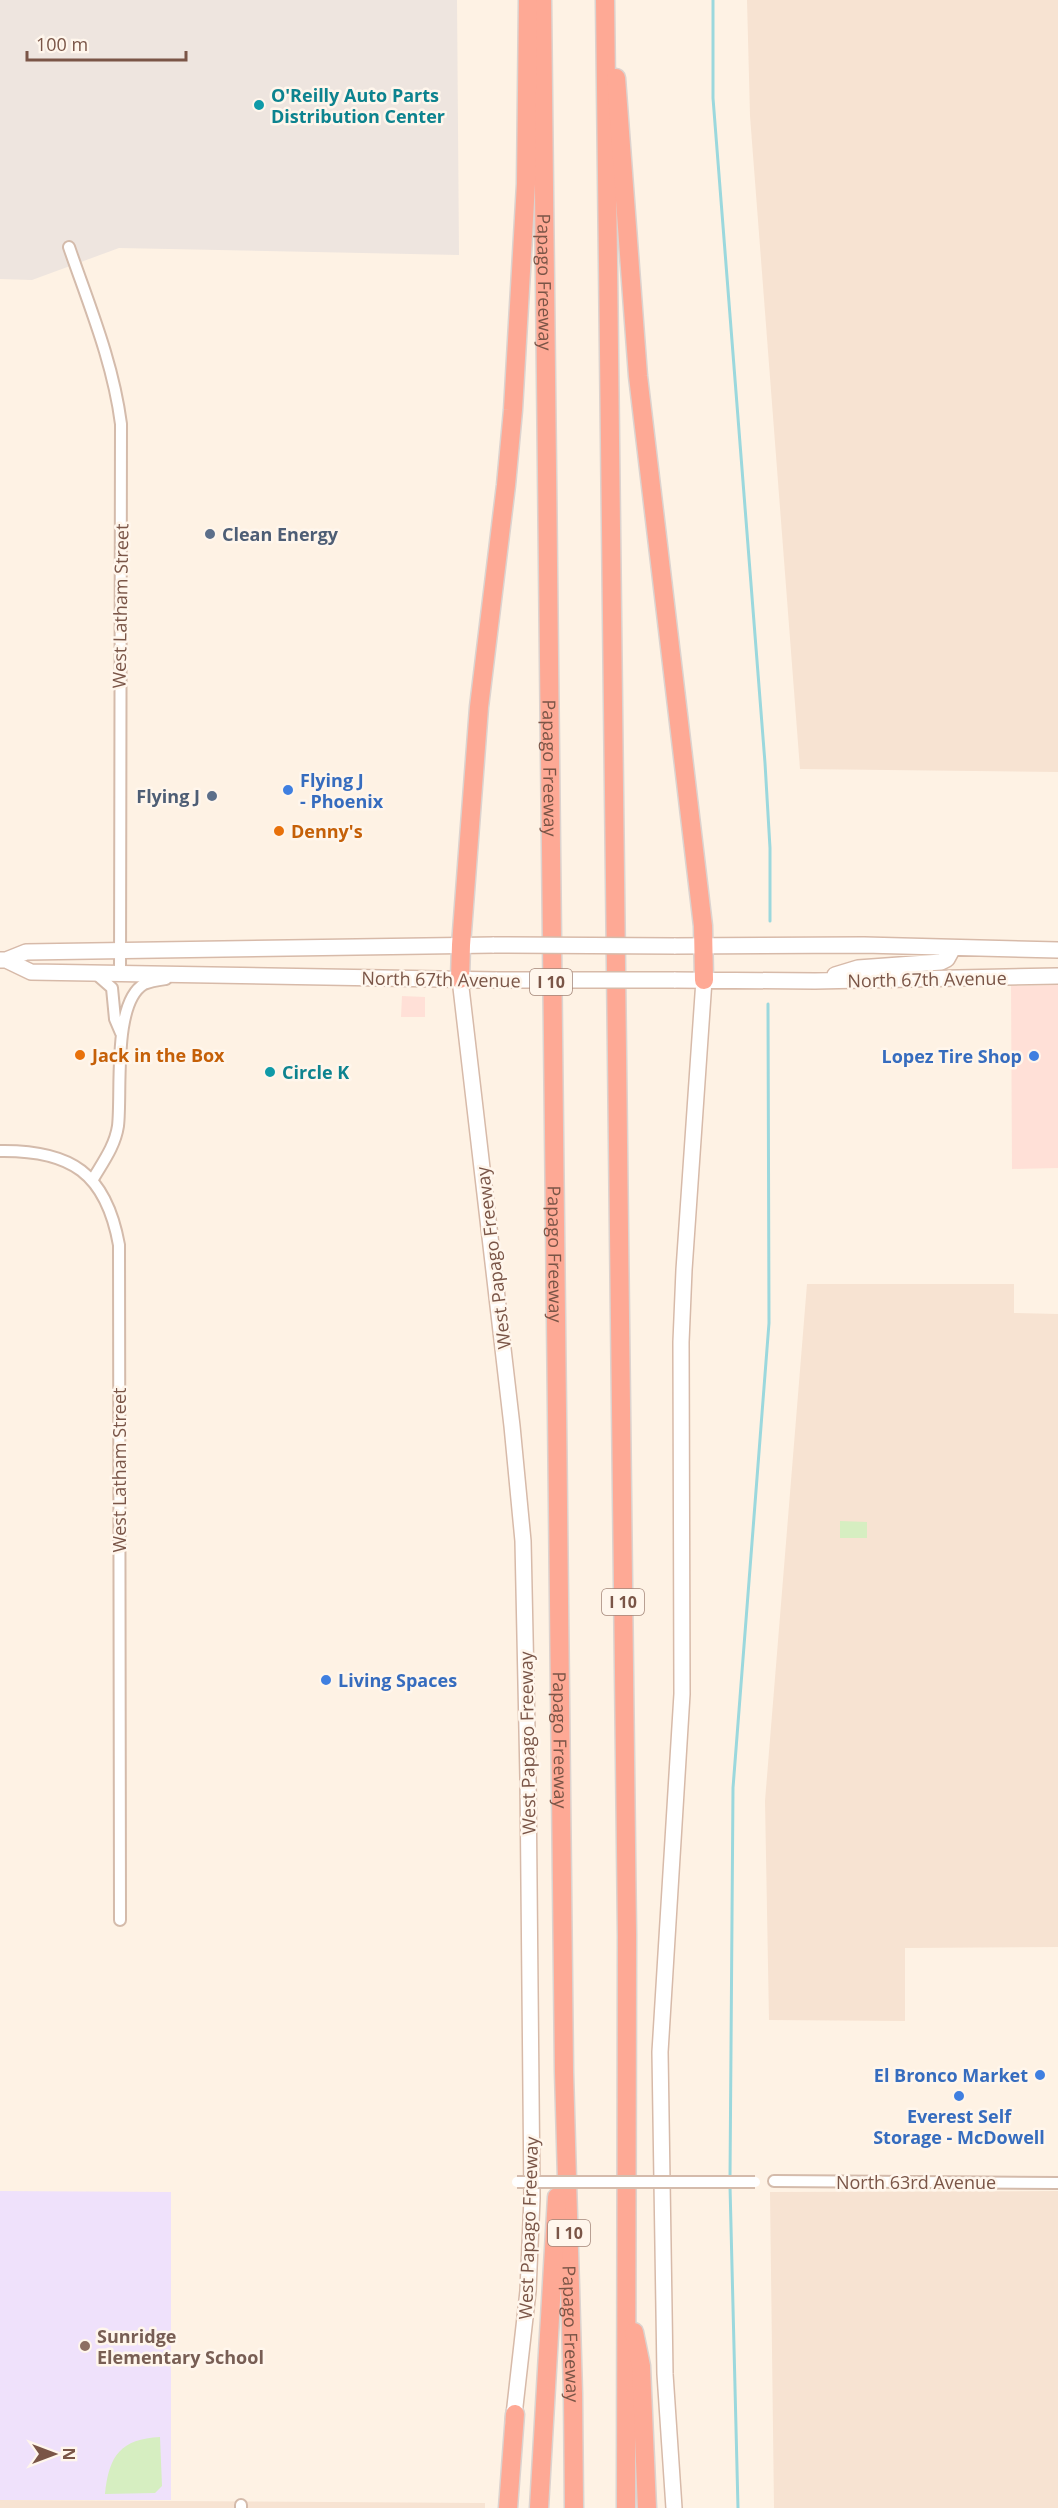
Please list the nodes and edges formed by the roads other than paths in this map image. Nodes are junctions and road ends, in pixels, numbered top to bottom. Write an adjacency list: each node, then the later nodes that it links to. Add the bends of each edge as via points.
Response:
1 (528, 0): 5 (highway, via 526,184 513,410 479,707)
2 (542, 0): 22 (highway, Papago Freeway / I 10)
3 (606, 0): 6 (highway, via 623,145 638,376); 27 (highway, I 10, via 627,1935)
4 (69, 247): 9 (street, West Latham Street, via 109,363 121,424)
5 (460, 945): 6 (main road, North 67th Avenue, bridge); 9 (main road, North 67th Avenue); 15 (highway)
6 (704, 946): 7 (main road, North 67th Avenue); 16 (highway)
7 (953, 948): 8 (main road, North 67th Avenue); 17 (main road, via 941,962 858,968)
8 (1058, 950)
9 (120, 951): 10 (main road, North 67th Avenue, via 26,952); 12 (street, West Latham Street)
10 (3, 960): 11 (main road, North 67th Avenue, via 31,972)
11 (95, 973): 12 (main road, North 67th Avenue); 18 (street, via 112,988 115,1019)
12 (120, 974): 13 (main road, North 67th Avenue)
13 (192, 975): 15 (main road, North 67th Avenue); 18 (street, via 144,984 132,1000)
14 (1058, 976): 17 (main road, North 67th Avenue)
15 (460, 979): 16 (main road, North 67th Avenue, bridge); 28 (main road, West Papago Freeway, via 523,1541 532,2198 528,2291)
16 (704, 980): 17 (main road, North 67th Avenue); 35 (main road, via 681,1342 682,1694 661,2007 662,2261)
17 (815, 981)
18 (121, 1033): 20 (street, via 118,1124 108,1154)
19 (0, 1151): 20 (street, via 53,1156)
20 (93, 1179): 21 (street, West Latham Street, via 112,1214 119,1245)
21 (120, 1920)
22 (564, 2073): 31 (highway); 32 (highway, Papago Freeway / I 10)
23 (517, 2181): 25 (street, bridge)
24 (774, 2181): 26 (street, North 63rd Avenue)
25 (755, 2182)
26 (1058, 2183)
27 (626, 2298): 33 (highway, I 10); 34 (highway, via 641,2366)
28 (515, 2414): 29 (main road, West Papago Freeway); 30 (highway)
29 (503, 2508)
30 (508, 2508)
31 (539, 2508)
32 (574, 2508)
33 (626, 2508)
34 (647, 2508)
35 (674, 2508)

